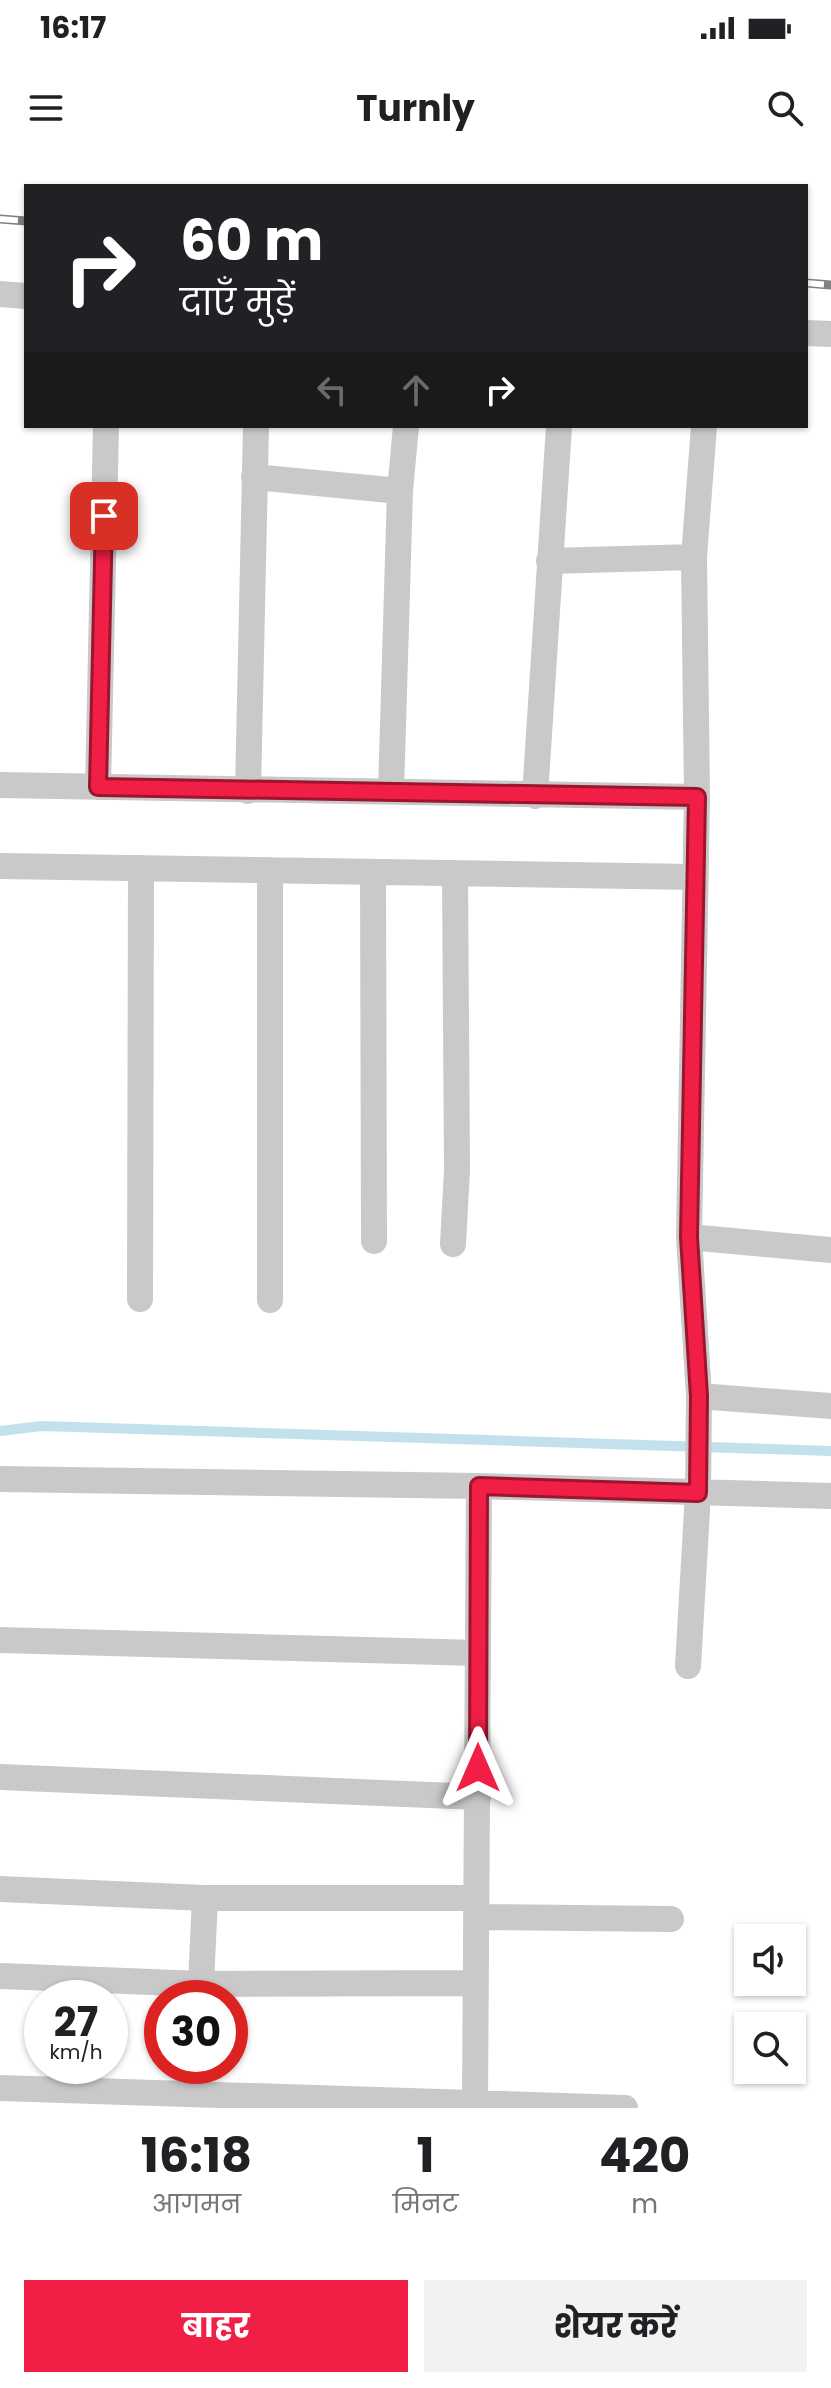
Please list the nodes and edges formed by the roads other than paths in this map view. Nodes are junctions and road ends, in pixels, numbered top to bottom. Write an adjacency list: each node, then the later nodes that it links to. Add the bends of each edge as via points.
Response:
1 (0, 294): 2 (street)
2 (24, 296)
3 (808, 333): 4 (street)
4 (831, 334)
5 (106, 428): 15 (street)
6 (256, 428): 10 (street)
7 (406, 428): 11 (street)
8 (559, 428): 13 (street)
9 (704, 428): 12 (street)
10 (254, 477): 11 (street); 16 (street)
11 (400, 491): 17 (street)
12 (694, 557): 13 (street); 19 (street)
13 (549, 561): 18 (street)
14 (0, 785): 15 (street)
15 (98, 787): 16 (street)
16 (248, 791): 17 (street)
17 (391, 792): 18 (street)
18 (535, 796): 19 (street)
19 (697, 797): 25 (street)
20 (0, 866): 21 (street)
21 (141, 868): 22 (street); 30 (street)
22 (270, 870): 23 (street); 31 (street)
23 (373, 872): 24 (street); 27 (street)
24 (455, 873): 25 (street); 28 (street)
25 (694, 877): 26 (street)
26 (689, 1237): 29 (street); 32 (street)
27 (374, 1241)
28 (453, 1244)
29 (831, 1250)
30 (140, 1299)
31 (270, 1300)
32 (699, 1396): 33 (street); 36 (street)
33 (831, 1406)
34 (0, 1479): 35 (street)
35 (479, 1486): 36 (street); 39 (street)
36 (698, 1493): 37 (street); 40 (street)
37 (831, 1496)
38 (0, 1640): 39 (street)
39 (478, 1653): 42 (street)
40 (688, 1666)
41 (0, 1777): 42 (street)
42 (478, 1797): 45 (street)
43 (0, 1889): 44 (street)
44 (205, 1898): 45 (street); 48 (street)
45 (476, 1907): 46 (street); 50 (street)
46 (671, 1919)
47 (0, 1976): 49 (street)
48 (201, 1980)
49 (144, 1982)
50 (476, 1983): 51 (street); 53 (street)
51 (248, 1984)
52 (0, 2088): 53 (street)
53 (475, 2103): 54 (street)
54 (569, 2107): 55 (street)
55 (625, 2108)

